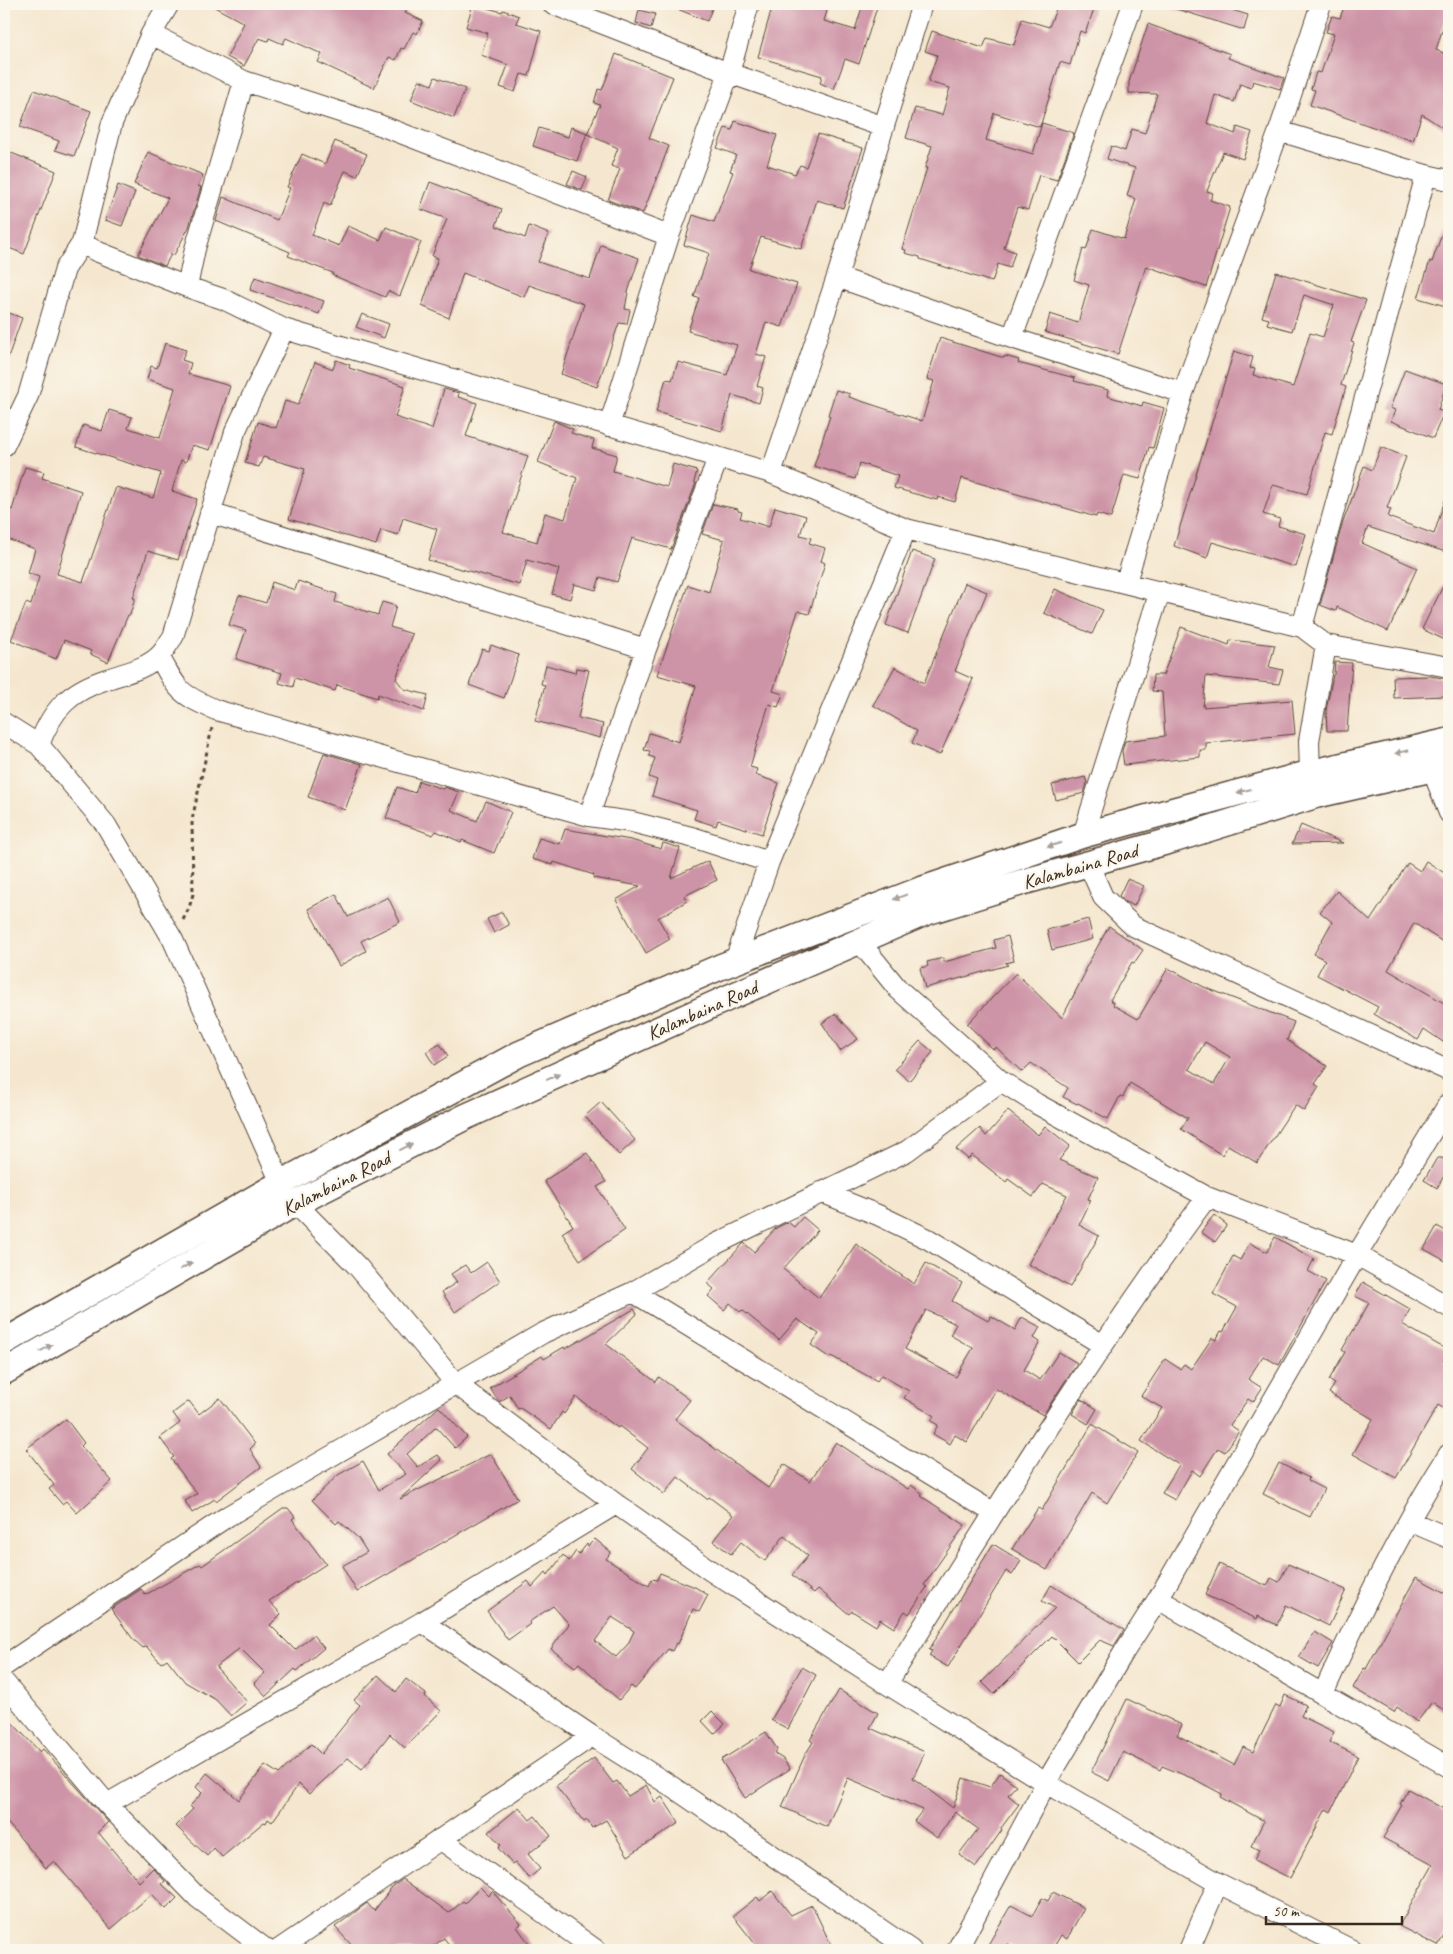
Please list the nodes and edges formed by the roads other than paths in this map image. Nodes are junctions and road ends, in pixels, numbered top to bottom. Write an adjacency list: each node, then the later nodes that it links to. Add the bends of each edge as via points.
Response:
1 (169, 4): 7 (street)
2 (552, 4): 8 (street)
3 (749, 4): 8 (street)
4 (922, 4): 10 (street)
5 (1133, 4): 19 (street)
6 (1321, 4): 11 (street)
7 (151, 34): 9 (street); 15 (street, via 112,123)
8 (729, 73): 10 (street); 14 (street)
9 (244, 81): 14 (street, via 377,124); 17 (street, via 195,249)
10 (884, 127): 16 (street)
11 (1279, 131): 12 (street); 20 (street)
12 (1426, 175): 13 (street); 29 (street)
13 (1449, 180)
14 (669, 236): 21 (street)
15 (82, 243): 17 (street); 22 (street, via 65,269 28,396)
16 (837, 277): 19 (street); 24 (street)
17 (187, 288): 18 (street, via 223,300)
18 (284, 329): 21 (street); 25 (street, via 235,432)
19 (1012, 338): 20 (street)
20 (1184, 393): 27 (street)
21 (609, 426): 23 (street)
22 (4, 446)
23 (718, 458): 24 (street); 31 (street)
24 (770, 473): 26 (street)
25 (210, 513): 31 (street); 32 (street, via 172,637)
26 (906, 529): 27 (street); 42 (street)
27 (1126, 582): 28 (street)
28 (1160, 591): 29 (street); 41 (street)
29 (1302, 627): 30 (street)
30 (1326, 645): 33 (street); 38 (street, via 1309,740)
31 (646, 649): 40 (street)
32 (159, 656): 36 (street, via 132,672 74,694 58,708); 40 (street, via 176,687 188,698 216,710)
33 (1449, 667)
34 (4, 723): 36 (street)
35 (1449, 741): 38 (main road, Kalambaina Road, one-way to 38)
36 (39, 745): 49 (street, via 106,825 173,940)
37 (1441, 767): 39 (street); 43 (main road, Kalambaina Road, via 1317,795)
38 (1310, 773): 41 (main road, Kalambaina Road, one-way to 41)
39 (1449, 812)
40 (589, 816): 42 (street, via 632,822 695,838)
41 (1083, 835): 45 (main road, Kalambaina Road, one-way to 45, via 920,890)
42 (769, 862): 45 (street)
43 (1088, 863): 44 (main road, Kalambaina Road, via 927,912); 46 (street, via 1103,897 1133,926)
44 (859, 942): 47 (street, via 898,989); 52 (main road, Kalambaina Road, one-way to 44, via 465,1117)
45 (735, 961): 49 (main road, Kalambaina Road, via 519,1054)
46 (1449, 1071)
47 (1001, 1081): 50 (street, via 907,1151); 51 (street, via 1037,1104)
48 (1449, 1103): 53 (street)
49 (281, 1183): 52 (street); 56 (main road, Kalambaina Road)
50 (821, 1192): 54 (street, via 716,1244); 57 (street, via 928,1239)
51 (1207, 1196): 53 (street); 57 (street)
52 (291, 1205): 58 (main road, Kalambaina Road, one-way to 52); 59 (street, via 358,1267)
53 (1357, 1255): 55 (street); 65 (street)
54 (633, 1292): 59 (street, via 543,1333); 62 (street)
55 (1449, 1307)
56 (4, 1342)
57 (1103, 1345): 62 (street)
58 (4, 1372)
59 (456, 1384): 61 (street); 67 (street, via 228,1516)
60 (1449, 1454): 63 (street)
61 (616, 1504): 66 (street); 69 (street, via 711,1571)
62 (994, 1513): 69 (street)
63 (1409, 1521): 64 (street); 70 (street, via 1350,1633)
64 (1449, 1538)
65 (1158, 1599): 70 (street); 73 (street)
66 (422, 1622): 71 (street); 74 (street)
67 (4, 1666)
68 (4, 1682): 74 (street)
69 (887, 1684): 73 (street)
70 (1323, 1694): 72 (street)
71 (592, 1736): 75 (street); 80 (street, via 679,1791)
72 (1449, 1767)
73 (1046, 1783): 76 (street); 81 (street)
74 (107, 1804): 77 (street, via 198,1898)
75 (440, 1839): 78 (street); 79 (street)
76 (1218, 1883): 82 (street); 83 (street)
77 (267, 1950)
78 (278, 1950)
79 (596, 1950)
80 (911, 1950)
81 (956, 1950)
82 (1189, 1950)
83 (1352, 1950)

